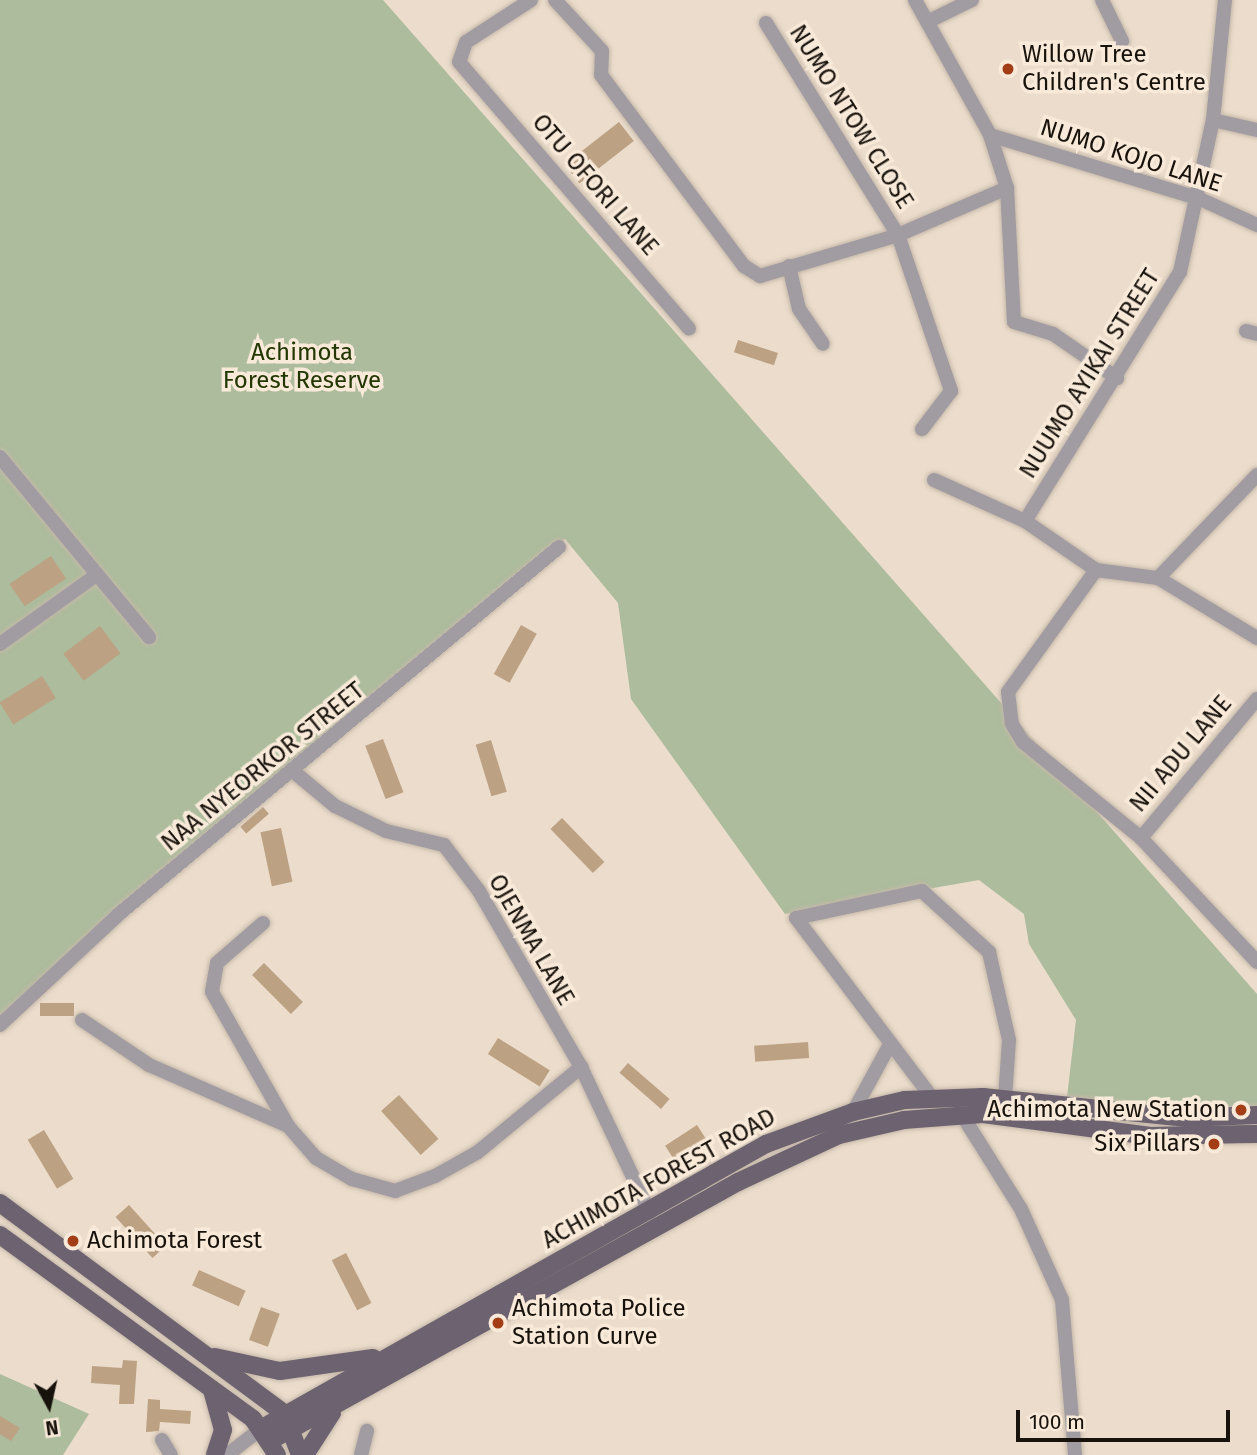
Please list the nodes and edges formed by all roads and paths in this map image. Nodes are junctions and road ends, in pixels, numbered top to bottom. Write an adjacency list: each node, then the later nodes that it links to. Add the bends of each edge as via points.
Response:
1 (555, 0): 17 (street, via 602,51 601,75 744,266 769,276)
2 (915, 0): 7 (street)
3 (972, 0): 7 (street)
4 (1102, 0): 9 (street)
5 (1224, 0): 10 (street, NUUMO AYIKAI STREET)
6 (529, 1): 18 (street, OTU OFORI LANE, via 466,42 459,62)
7 (927, 22): 12 (street)
8 (766, 23): 16 (street, NUMO NTOW CLOSE)
9 (1122, 41)
10 (1213, 120): 11 (street); 14 (street, NUUMO AYIKAI STREET)
11 (1257, 130)
12 (990, 135): 13 (street); 14 (street, NUMO KOJO LANE)
13 (1007, 188): 16 (street); 20 (street, via 1014,322 1053,334)
14 (1200, 199): 15 (street, NUMO KOJO LANE); 20 (street, NUUMO AYIKAI STREET, via 1180,272)
15 (1257, 225)
16 (898, 235): 17 (street); 21 (street, NUMO NTOW CLOSE, via 951,391)
17 (789, 266): 19 (street, via 799,309)
18 (689, 328)
19 (823, 344)
20 (1117, 378): 25 (street, NUUMO AYIKAI STREET)
21 (922, 429)
22 (0, 457): 28 (street)
23 (1257, 475): 29 (street)
24 (934, 480): 25 (street)
25 (1025, 521): 27 (street)
26 (559, 547): 34 (street, NAA NYEORKOR STREET)
27 (1096, 570): 29 (street); 35 (street, via 1005,702 1023,742)
28 (95, 576): 30 (street); 32 (street)
29 (1158, 578): 31 (street)
30 (149, 637)
31 (1257, 638)
32 (0, 644)
33 (1257, 699): 35 (street, NII ADU LANE)
34 (294, 772): 39 (street, NAA NYEORKOR STREET, via 119,914); 41 (street, OJENMA LANE, via 335,806 386,831 444,845 479,891)
35 (1141, 838): 37 (street)
36 (263, 923): 47 (street, via 217,963 212,992)
37 (1254, 953)
38 (82, 1020): 47 (street, via 149,1065)
39 (0, 1025)
40 (888, 1048): 42 (street); 43 (street, via 796,918 922,891 989,952 1009,1040); 44 (street)
41 (581, 1067): 47 (street, via 478,1152 395,1191 352,1179 316,1158); 50 (street, OJENMA LANE)
42 (933, 1098): 43 (main road, ACHIMOTA FOREST ROAD); 44 (main road, ACHIMOTA FOREST ROAD)
43 (1005, 1098): 46 (main road, ACHIMOTA FOREST ROAD, via 1186,1118)
44 (853, 1112): 50 (main road, ACHIMOTA FOREST ROAD, via 766,1144)
45 (962, 1115): 48 (main road, ACHIMOTA FOREST ROAD, via 1149,1136); 55 (main road, ACHIMOTA FOREST ROAD, via 872,1127 802,1149); 67 (street, via 1021,1209 1062,1300)
46 (1257, 1115)
47 (288, 1126)
48 (1257, 1134)
49 (0, 1203): 52 (main road)
50 (650, 1213): 53 (main road, ACHIMOTA FOREST ROAD)
51 (0, 1236): 54 (main road)
52 (200, 1352): 53 (main road, via 280,1371); 56 (main road)
53 (394, 1354): 56 (main road, ACHIMOTA FOREST ROAD)
54 (212, 1390): 59 (main road); 61 (main road, via 223,1430)
55 (352, 1399): 56 (main road, ACHIMOTA FOREST ROAD); 65 (main road, via 327,1417)
56 (288, 1421): 59 (main road, ACHIMOTA FOREST ROAD); 64 (main road)
57 (367, 1431): 66 (street)
58 (162, 1440): 60 (street)
59 (270, 1441): 62 (street); 63 (street)
60 (171, 1455)
61 (215, 1455)
62 (227, 1455)
63 (234, 1455)
64 (299, 1455)
65 (305, 1455)
66 (361, 1455)
67 (1074, 1455)

